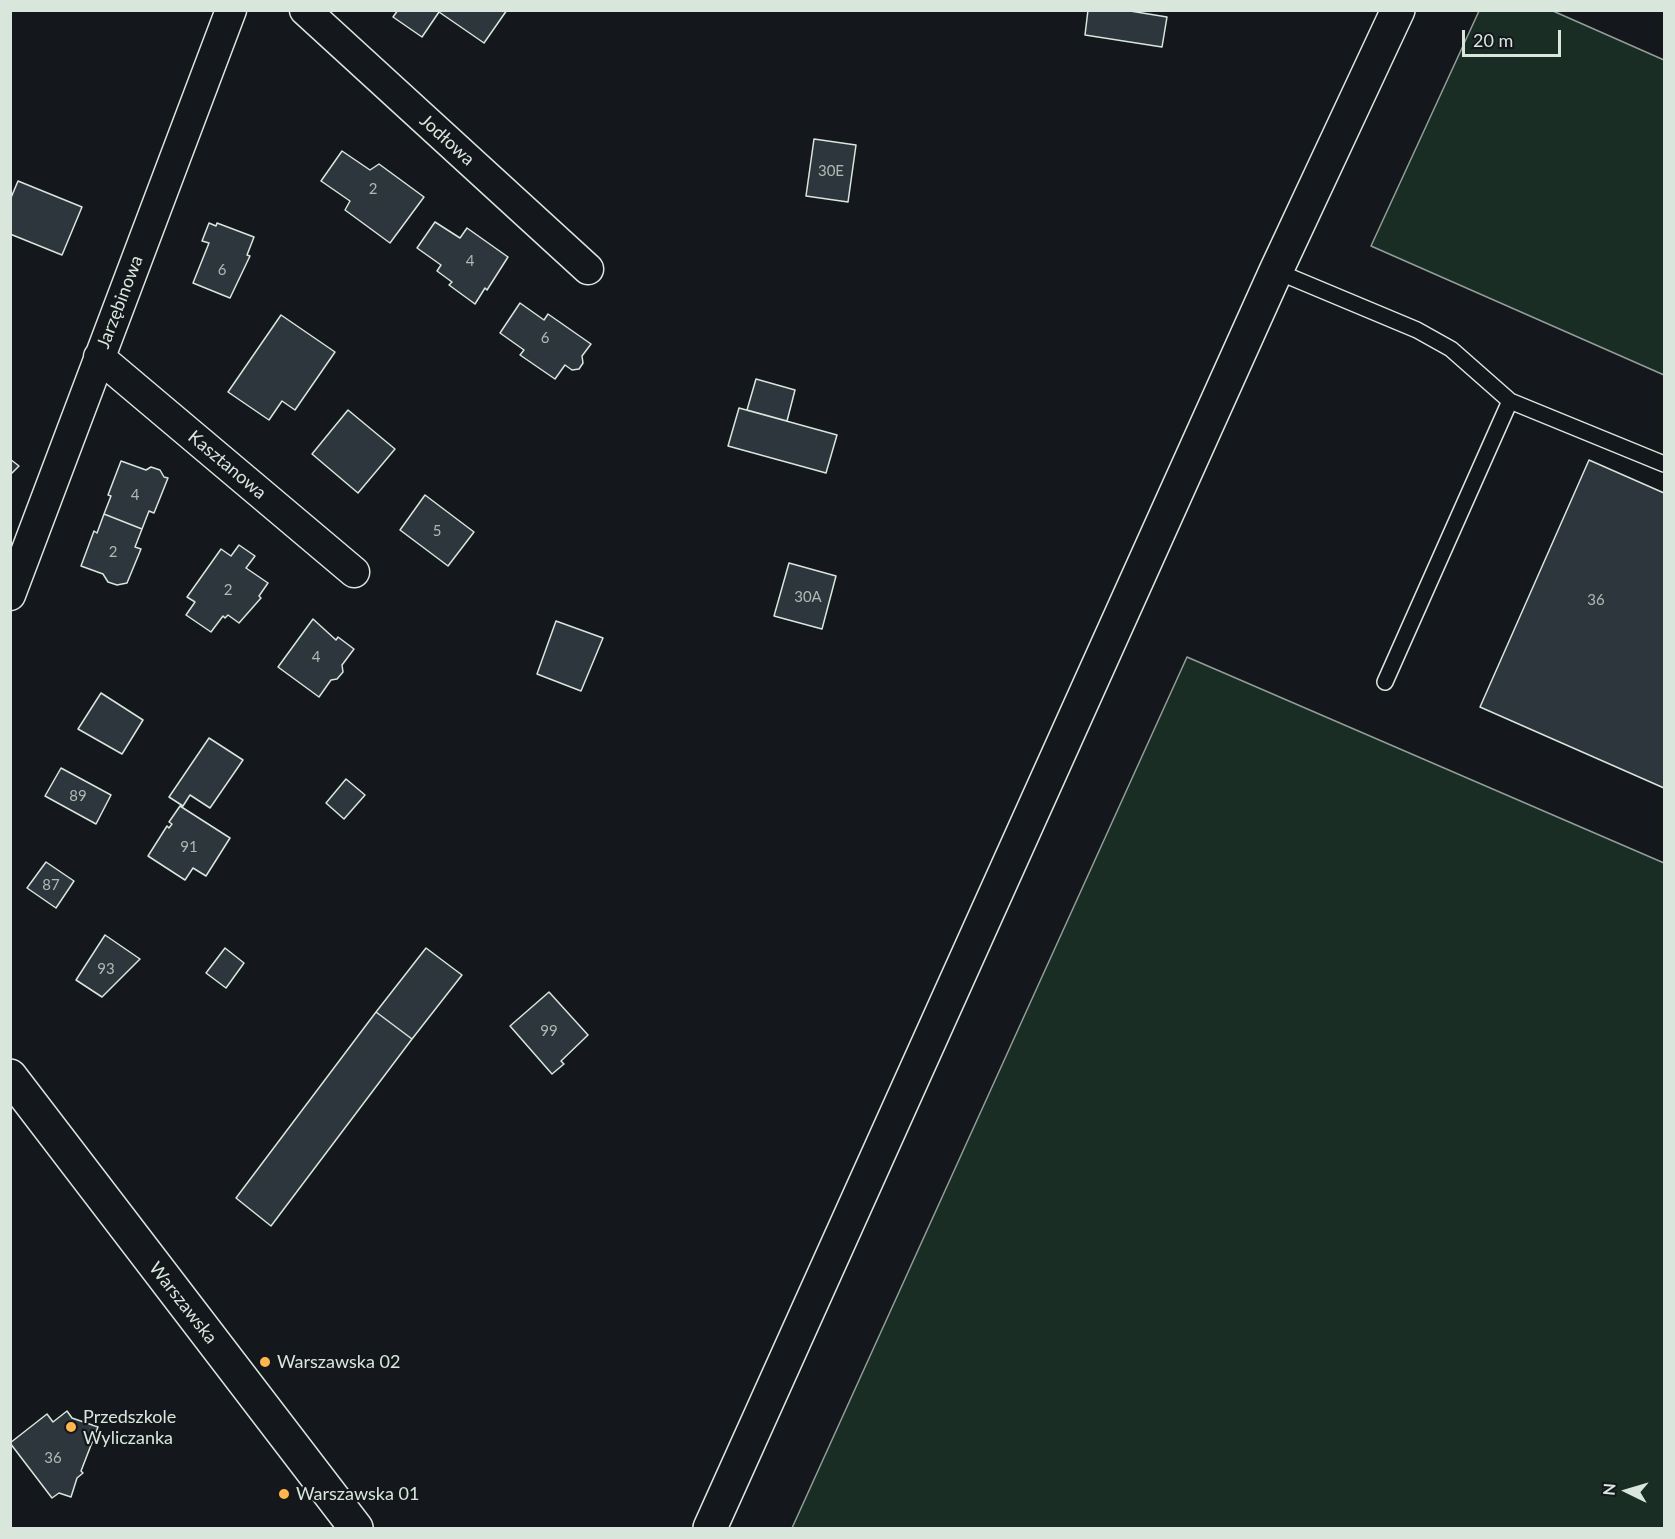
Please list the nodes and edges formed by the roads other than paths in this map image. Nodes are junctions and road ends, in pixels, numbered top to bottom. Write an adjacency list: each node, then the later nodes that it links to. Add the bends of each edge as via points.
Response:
1 (231, 10): 6 (street, Jarzębinowa)
2 (305, 10): 4 (street, Jodłowa)
3 (1398, 10): 5 (main road)
4 (588, 270)
5 (1276, 271): 7 (lane, via 1417,330 1451,349); 14 (main road)
6 (99, 357): 9 (street, Kasztanowa); 10 (street, Jarzębinowa)
7 (1510, 401): 8 (lane); 11 (lane)
8 (1665, 464)
9 (354, 572)
10 (10, 594)
11 (1385, 682)
12 (10, 1076): 13 (main road, Warszawska)
13 (356, 1528)
14 (710, 1528)

